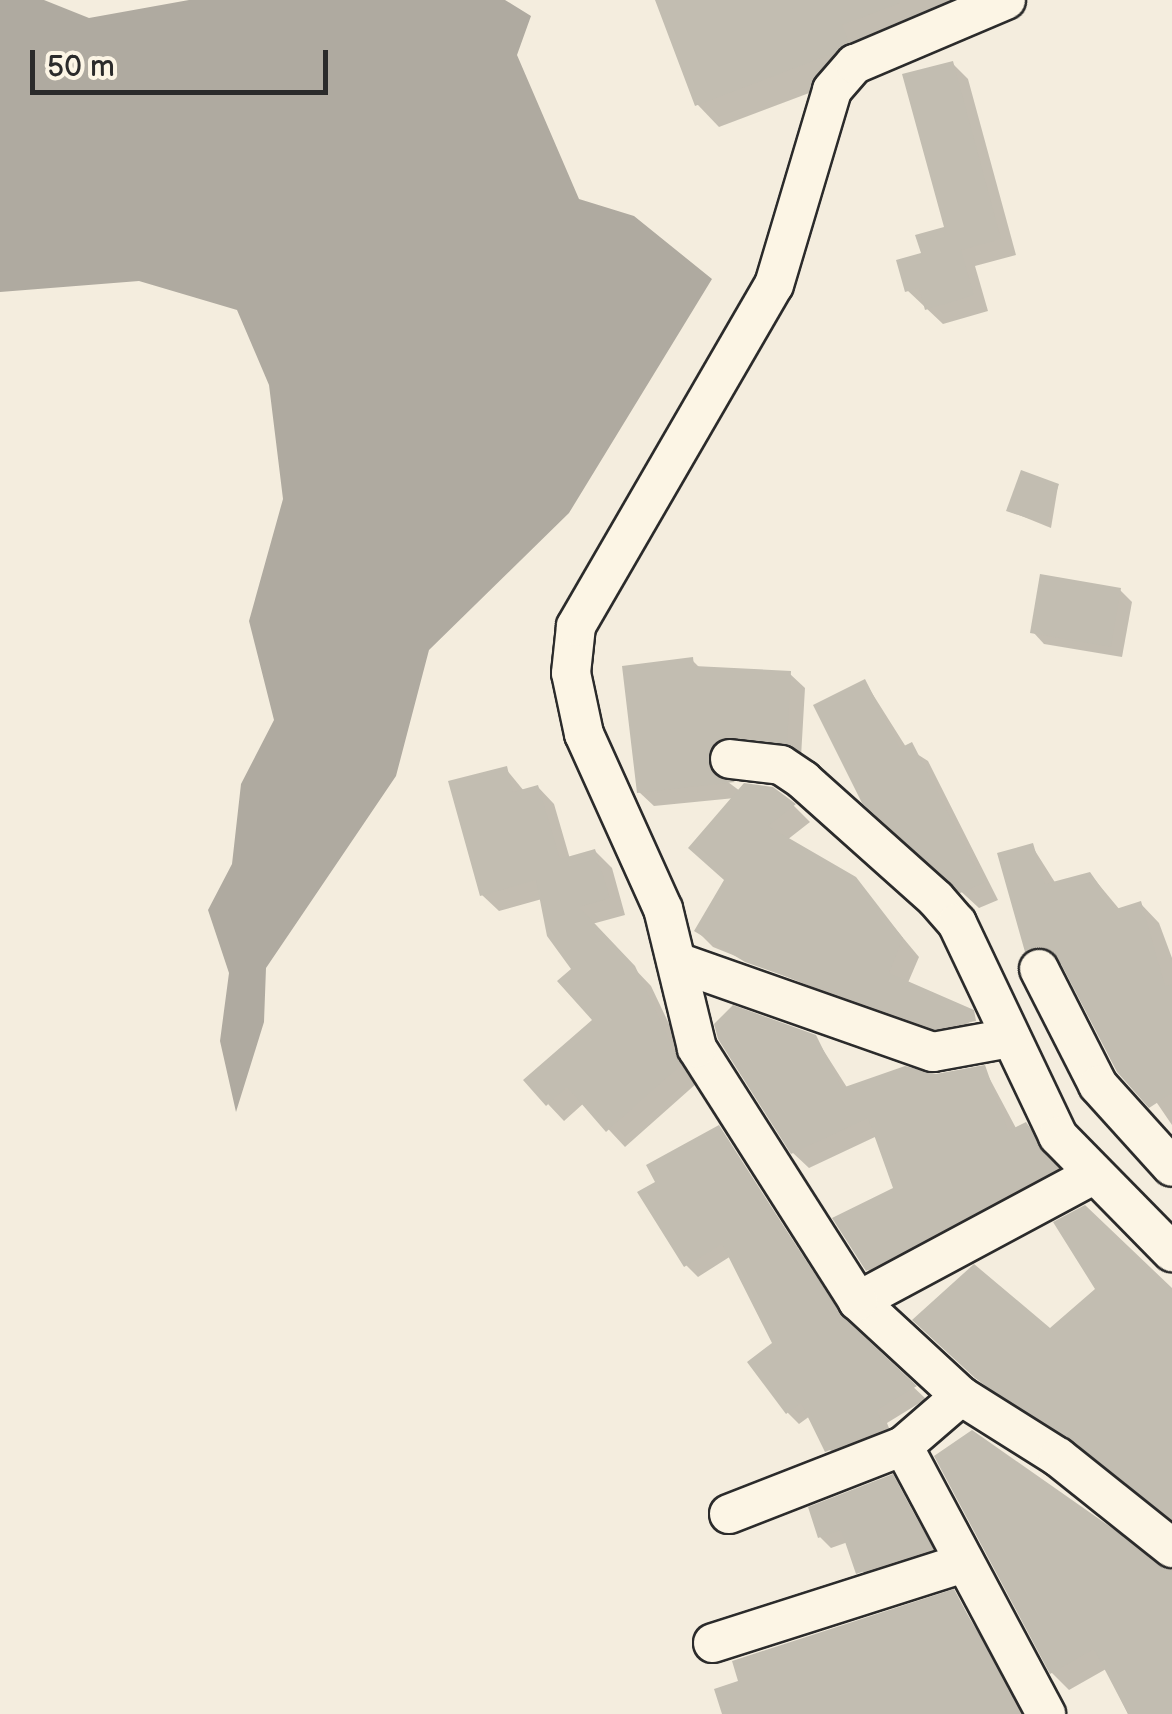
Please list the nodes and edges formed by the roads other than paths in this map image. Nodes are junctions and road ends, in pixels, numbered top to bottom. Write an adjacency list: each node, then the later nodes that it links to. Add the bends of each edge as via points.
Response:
1 (1006, 0): 3 (street, via 856,64 832,90 774,285 576,626 572,673 584,734 663,909)
2 (730, 759): 5 (street, via 792,772 936,900 957,923)
3 (677, 962): 5 (street, via 933,1052); 9 (street, via 714,1080)
4 (1039, 969): 6 (street, via 1098,1084)
5 (1010, 1038): 7 (street, via 1058,1136)
6 (1172, 1167)
7 (1092, 1174): 8 (street); 9 (street)
8 (1172, 1252)
9 (858, 1302): 10 (street)
10 (962, 1396): 11 (street); 13 (street)
11 (902, 1446): 12 (street); 14 (street)
12 (729, 1514)
13 (1172, 1548)
14 (963, 1564): 15 (street); 16 (street)
15 (713, 1642)
16 (1046, 1714)

